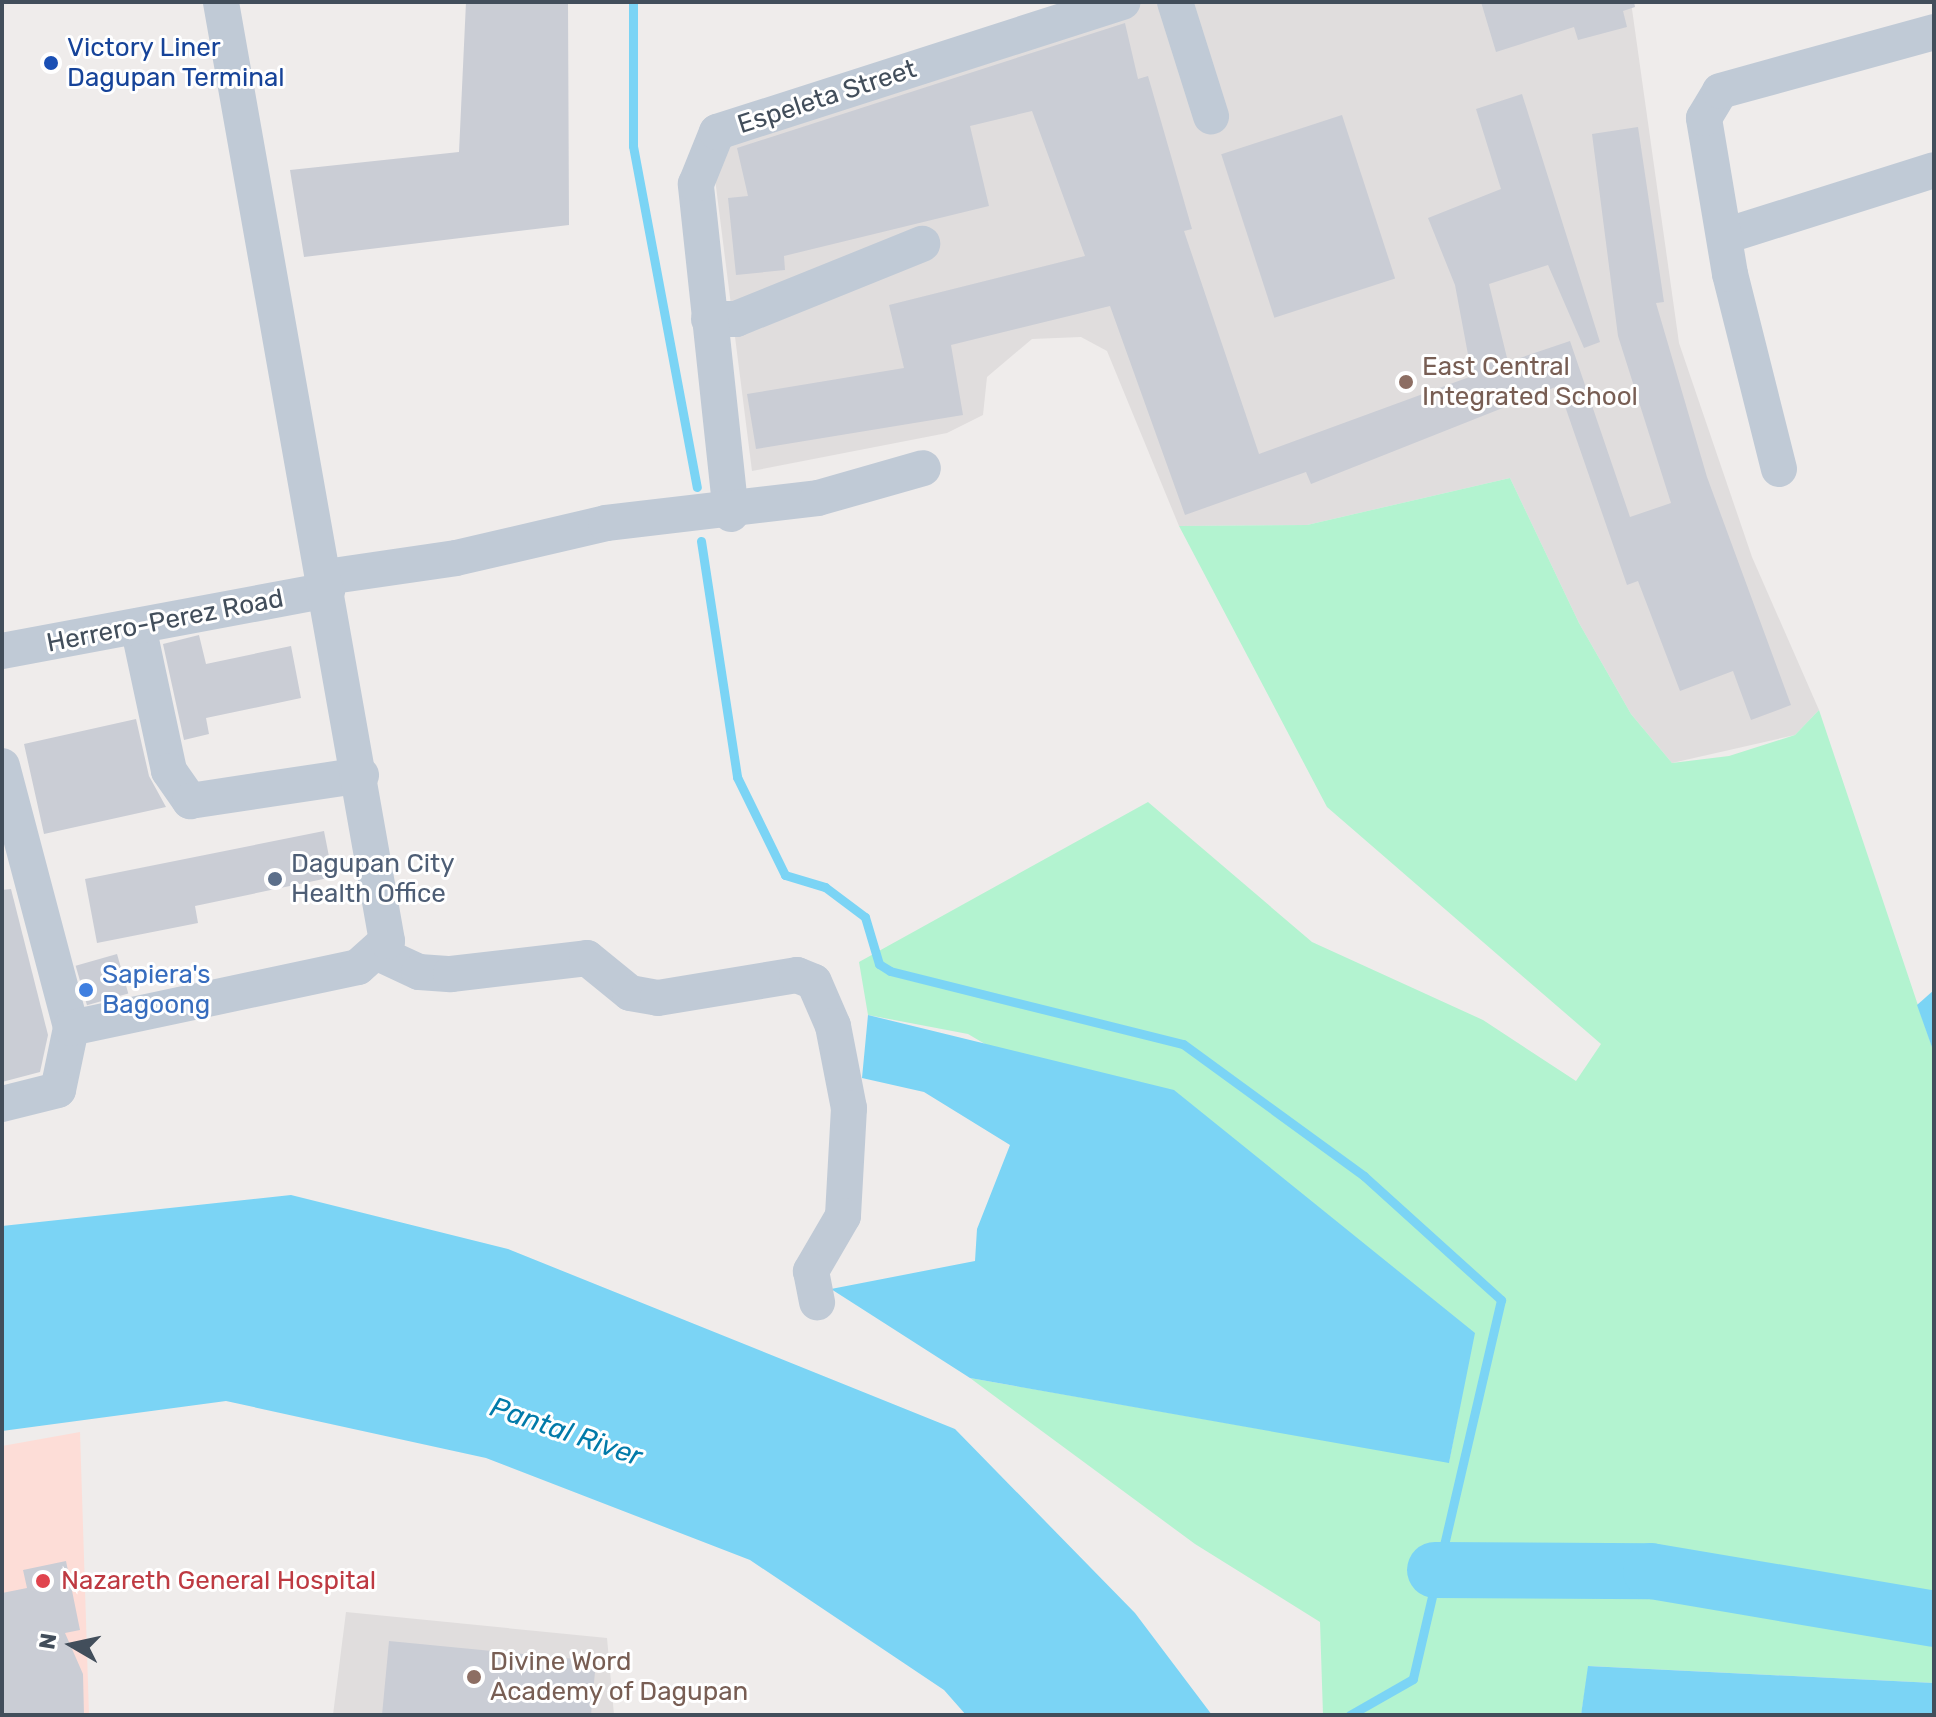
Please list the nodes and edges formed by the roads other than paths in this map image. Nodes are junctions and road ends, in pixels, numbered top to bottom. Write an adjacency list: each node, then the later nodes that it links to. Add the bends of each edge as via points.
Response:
1 (221, 2): 13 (street)
2 (1123, 2): 9 (street, Espeleta Street, via 717,132 696,184)
3 (1175, 2): 5 (street)
4 (1934, 32): 7 (street, via 1720,91 1703,135)
5 (1211, 116)
6 (1934, 170): 7 (street)
7 (1725, 236): 11 (street)
8 (922, 244): 9 (street, via 736,319)
9 (709, 319): 12 (street, Espeleta Street)
10 (923, 468): 12 (street, Herrero-Perez Road)
11 (1779, 469)
12 (731, 514): 13 (street, Herrero-Perez Road, via 606,523)
13 (326, 584): 14 (street, Herrero-Perez Road); 17 (street)
14 (138, 626): 15 (street, Herrero-Perez Road); 17 (street, via 169,771 190,801)
15 (2, 651)
16 (2, 766): 18 (street)
17 (361, 775): 19 (street, via 388,923)
18 (8, 816): 20 (street)
19 (380, 954): 20 (street, via 358,967); 22 (street, via 419,972 451,974 587,958 630,993 658,998 797,975 814,982 833,1026 849,1108 843,1216 811,1271)
20 (71, 1028): 21 (street, via 58,1090)
21 (2, 1104)
22 (817, 1302)

